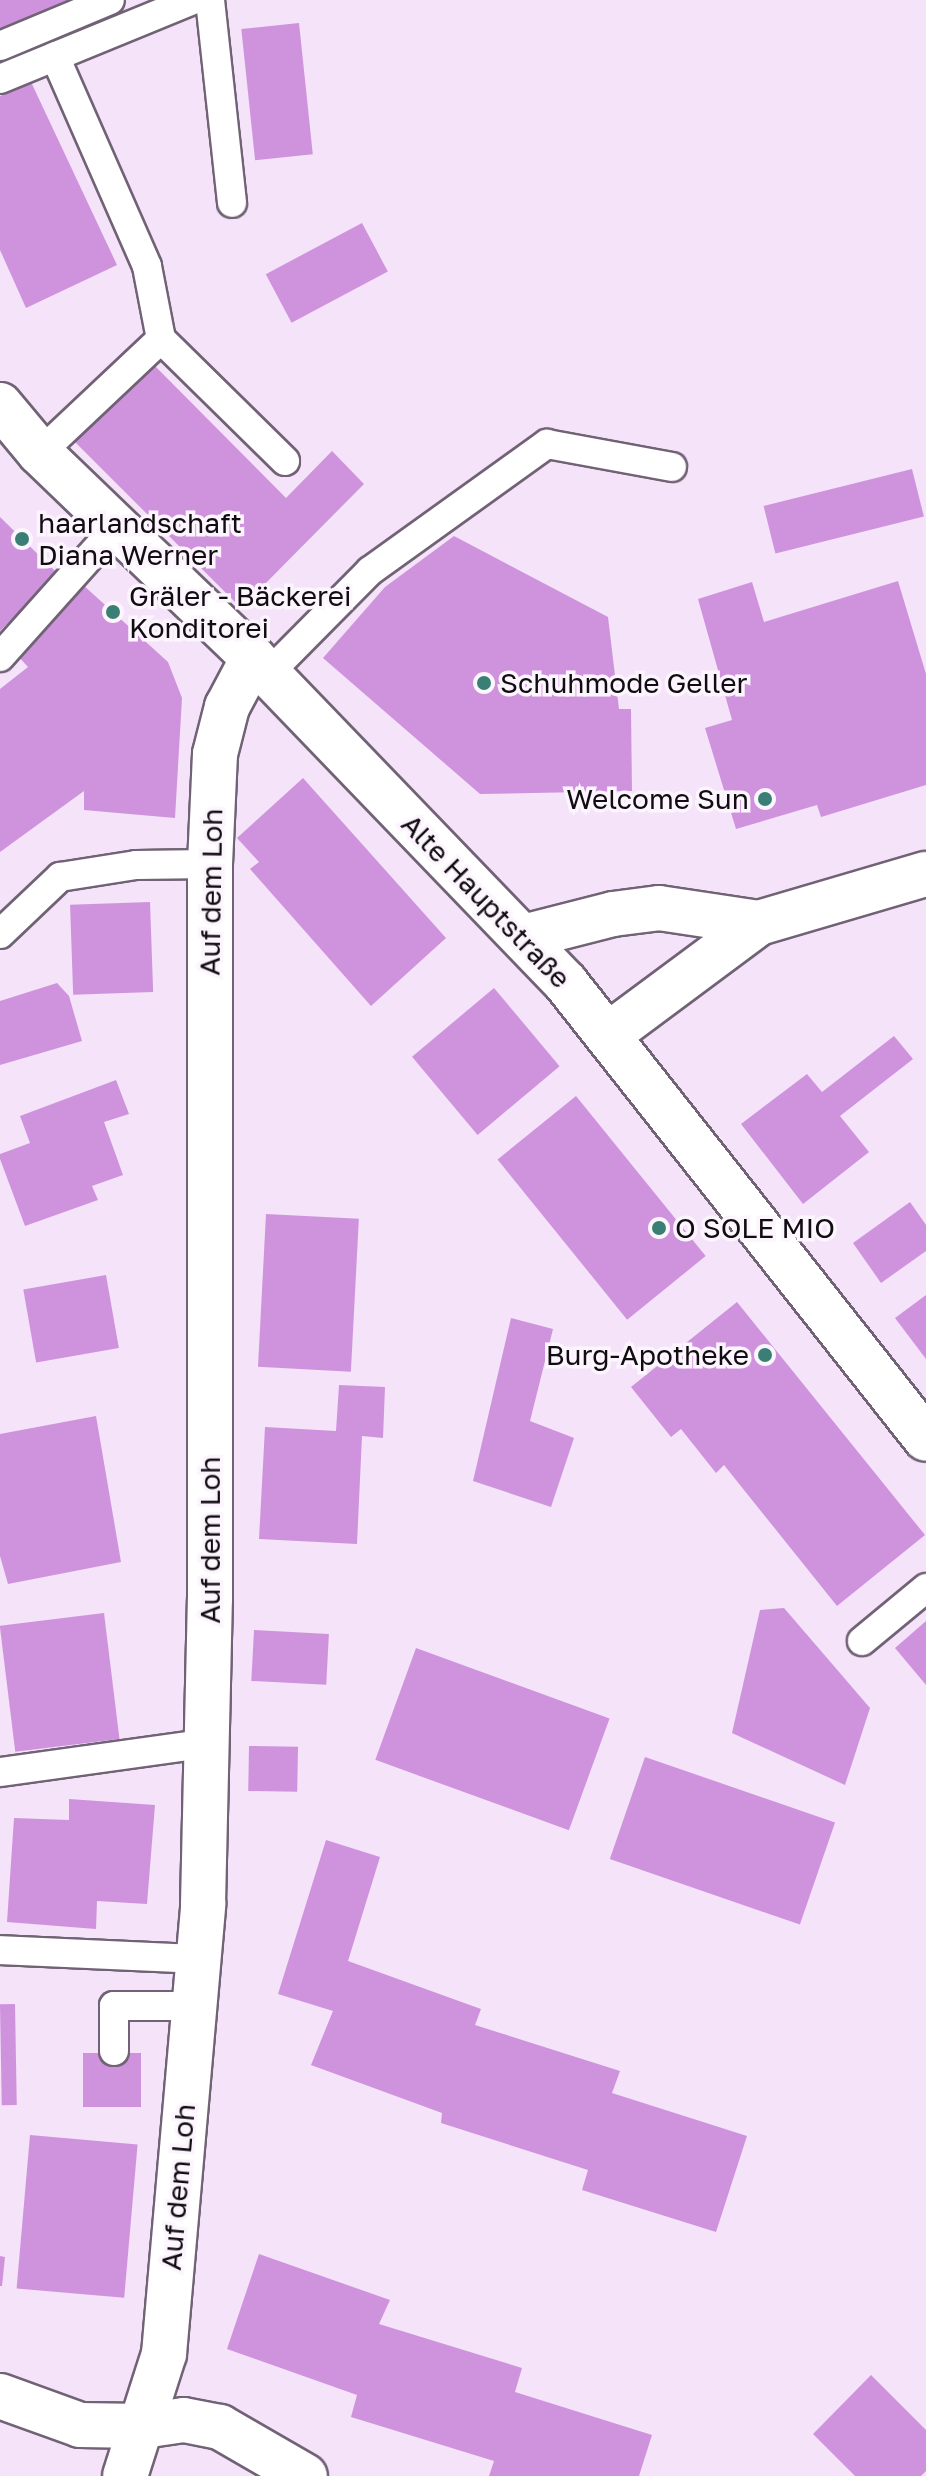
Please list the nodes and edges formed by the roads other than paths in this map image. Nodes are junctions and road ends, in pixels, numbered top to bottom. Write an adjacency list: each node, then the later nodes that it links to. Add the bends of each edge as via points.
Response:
1 (110, 0): 4 (lane)
2 (193, 0): 5 (lane)
3 (210, 0): 7 (lane)
4 (0, 46)
5 (55, 56): 6 (lane); 8 (lane, via 147,266)
6 (0, 79)
7 (232, 203)
8 (161, 339): 10 (lane); 11 (lane)
9 (0, 405): 10 (street, Alte Hauptstraße)
10 (40, 453): 13 (street, Alte Hauptstraße)
11 (285, 461)
12 (672, 467): 15 (lane, via 547,444 370,571)
13 (117, 526): 14 (lane); 15 (street, Alte Hauptstraße)
14 (0, 657)
15 (260, 666): 16 (street, Auf dem Loh, via 227,707 215,754); 20 (street, Alte Hauptstraße)
16 (210, 864): 19 (lane, via 136,865 60,877); 25 (street, Auf dem Loh)
17 (926, 874): 18 (street)
18 (759, 923): 20 (street, via 659,908); 21 (street)
19 (0, 934)
20 (523, 937): 21 (street, Alte Hauptstraße)
21 (608, 1035): 22 (street, Alte Hauptstraße)
22 (926, 1439)
23 (926, 1588): 24 (lane)
24 (862, 1641)
25 (209, 1743): 26 (lane); 28 (street, Auf dem Loh)
26 (0, 1772)
27 (0, 1950): 28 (lane)
28 (198, 1959): 29 (street, Auf dem Loh)
29 (194, 2006): 30 (lane, via 114,2006); 32 (street, Auf dem Loh, via 164,2354)
30 (114, 2051)
31 (0, 2396): 32 (street, via 80,2425)
32 (143, 2426): 33 (street, Auf dem Loh); 34 (street, via 184,2420 220,2427)
33 (125, 2476)
34 (305, 2476)

